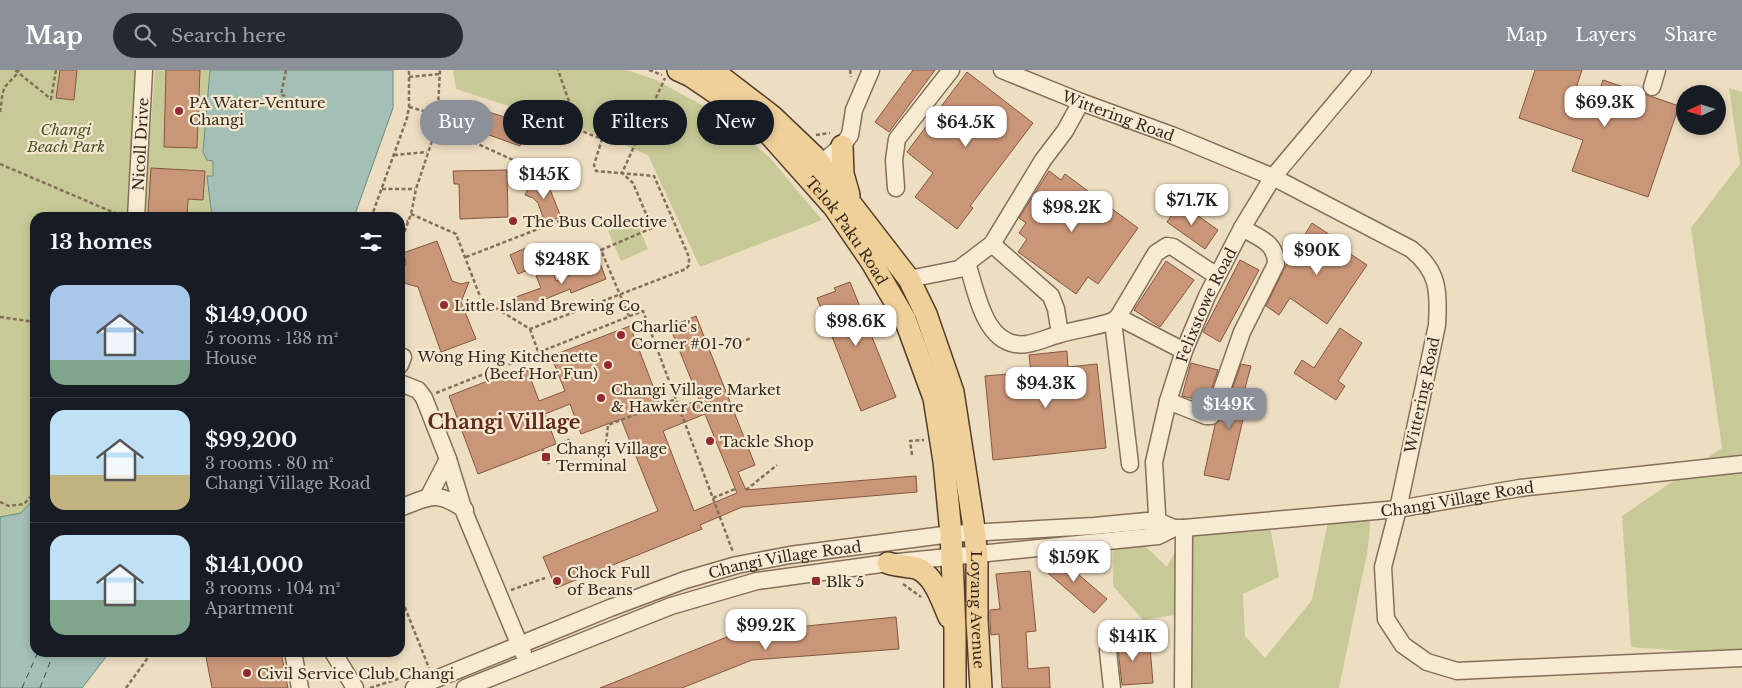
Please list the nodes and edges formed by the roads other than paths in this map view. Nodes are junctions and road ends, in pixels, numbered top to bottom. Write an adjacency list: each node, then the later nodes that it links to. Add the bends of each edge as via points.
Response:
1 (144, 70): 17 (street, Nicoll Drive)
2 (712, 70): 13 (main road, Telok Paku Road, via 772,116)
3 (871, 70): 11 (street)
4 (951, 70): 15 (street, via 897,139 894,160)
5 (1002, 70): 10 (street, Wittering Road)
6 (1363, 70): 14 (street, Felixstowe Road)
7 (1657, 70): 9 (street)
8 (671, 75): 13 (main road, Telok Paku Road, via 691,76)
9 (1652, 87)
10 (1080, 102): 14 (street, Wittering Road); 19 (street)
11 (851, 123): 12 (street, via 850,135); 13 (street)
12 (838, 138): 13 (street); 16 (main road)
13 (810, 165): 16 (main road, Telok Paku Road); 38 (main road, Telok Paku Road, via 834,207 872,261 915,343 936,408)
14 (1274, 177): 18 (street, Felixstowe Road); 33 (street, Wittering Road, via 1411,249 1422,257 1437,283 1437,325)
15 (896, 188)
16 (850, 200): 22 (main road, Telok Paku Road)
17 (136, 212)
18 (1242, 228): 21 (street, Felixstowe Road); 27 (street, via 1270,245 1276,253 1276,264 1242,332 1214,412 1206,416)
19 (992, 244): 20 (street); 24 (street, via 1051,296)
20 (967, 263): 22 (street, via 959,269); 24 (street, via 988,324 999,337 1012,343 1026,344)
21 (1217, 276): 23 (street, via 1173,246 1167,246 1156,253); 25 (street, Felixstowe Road)
22 (909, 279): 37 (main road, Telok Paku Road, via 926,314 953,392)
23 (1115, 319): 24 (street); 25 (street); 29 (street)
24 (1060, 334)
25 (1184, 351): 27 (street, Felixstowe Road)
26 (405, 385): 28 (street, via 418,390 424,398)
27 (1168, 401): 35 (street, Felixstowe Road, via 1154,462)
28 (448, 459): 31 (street); 34 (street)
29 (1130, 464)
30 (1742, 464): 33 (street, Changi Village Road, via 1520,488)
31 (429, 496): 32 (street); 34 (street, via 446,498)
32 (405, 506)
33 (1398, 509): 36 (street, Changi Village Road); 47 (street, Wittering Road, via 1383,567 1386,620 1403,645 1427,662 1457,671)
34 (465, 510): 43 (street)
35 (1158, 528): 36 (street, Changi Village Road); 37 (street, Changi Village Road, via 1094,526); 39 (street, Changi Village Road)
36 (1179, 528): 56 (street)
37 (974, 532): 38 (street, Changi Village Road); 39 (main road, Loyang Avenue)
38 (951, 534): 40 (main road, Loyang Avenue); 43 (street, Changi Village Road, via 737,565 676,584)
39 (977, 555): 40 (street, Changi Village Road); 54 (main road, Loyang Avenue)
40 (952, 557): 41 (street, Changi Village Road); 42 (main road, Loyang Avenue)
41 (888, 562): 42 (main road, via 918,569 929,578 938,590); 48 (street, Changi Village Road, via 770,579 723,590 672,606)
42 (955, 631): 53 (main road, Loyang Avenue)
43 (520, 644): 48 (street); 49 (street, Changi Village Road)
44 (1108, 652): 55 (street)
45 (294, 657): 50 (street)
46 (336, 657): 51 (street)
47 (1742, 658)
48 (527, 662): 52 (street, Changi Village Road)
49 (412, 681)
50 (300, 688)
51 (355, 688)
52 (465, 688)
53 (955, 688)
54 (981, 688)
55 (1112, 688)
56 (1183, 688)

